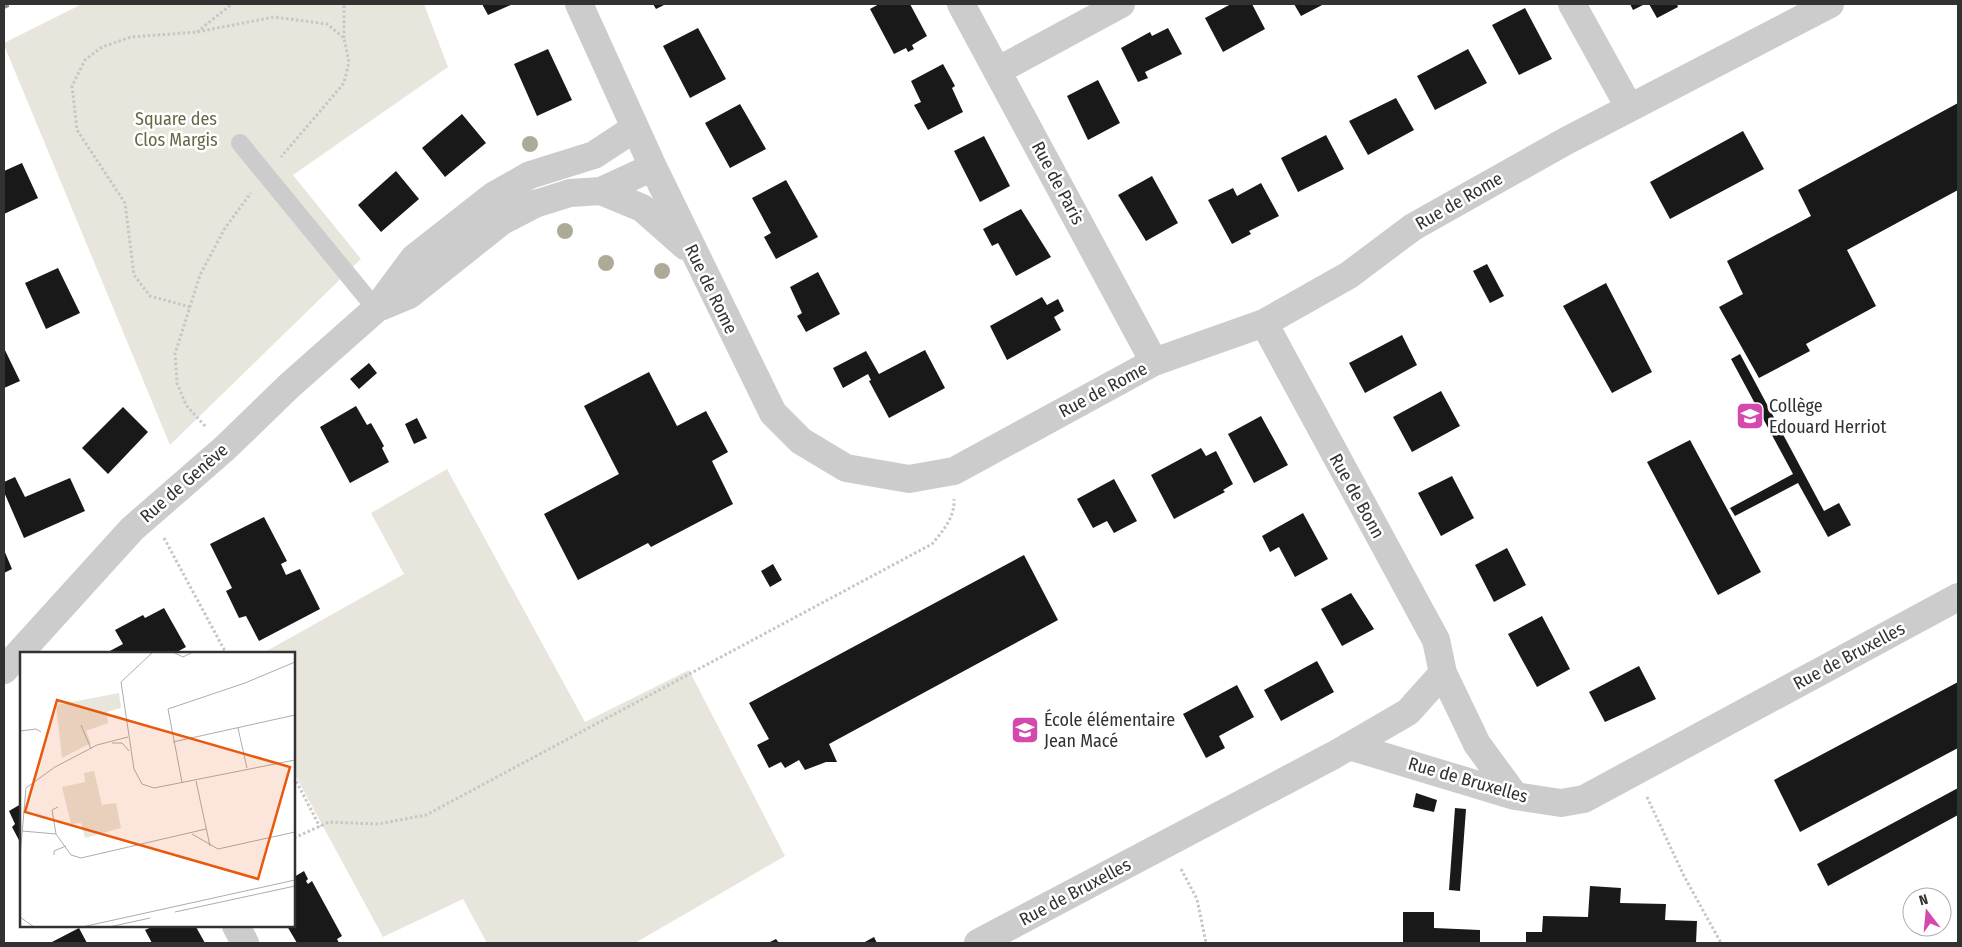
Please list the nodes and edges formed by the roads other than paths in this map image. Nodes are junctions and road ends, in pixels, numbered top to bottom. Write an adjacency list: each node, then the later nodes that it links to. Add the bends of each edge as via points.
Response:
1 (579, 4): 8 (street, Rue de Rome)
2 (960, 4): 6 (street, Rue de Paris)
3 (1121, 4): 6 (street)
4 (1572, 4): 7 (street)
5 (1830, 4): 7 (street, Rue de Rome)
6 (997, 71): 15 (street, Rue de Paris)
7 (1628, 108): 14 (street, Rue de Rome, via 1413,227 1349,275)
8 (635, 128): 10 (street, Rue de Rome); 13 (street, Rue de Genève, via 594,155 530,175 493,196 414,258)
9 (240, 144): 13 (lane)
10 (652, 167): 11 (street, Rue de Genève); 12 (street, Rue de Rome)
11 (601, 191): 12 (street, Rue de Genève, via 642,208); 13 (street, Rue de Genève, via 570,193 535,204 502,221 409,294)
12 (693, 253): 15 (street, Rue de Rome, via 773,413 800,441 846,468 909,479 954,471)
13 (376, 309): 17 (street, Rue de Genève, via 132,530)
14 (1264, 323): 15 (street, Rue de Rome); 20 (street, Rue de Bonn, via 1436,640)
15 (1154, 362)
16 (1958, 597): 22 (street, Rue de Bruxelles, via 1584,799 1561,803)
17 (20, 652)
18 (20, 652): 19 (street, Rue de Genève)
19 (4, 670)
20 (1443, 673): 21 (street, via 1408,712); 22 (street, Rue de Bonn, via 1477,744)
21 (1349, 746): 22 (street, Rue de Bruxelles); 25 (street, Rue de Bruxelles)
22 (1515, 796)
23 (237, 927): 24 (street)
24 (245, 943)
25 (978, 943)

